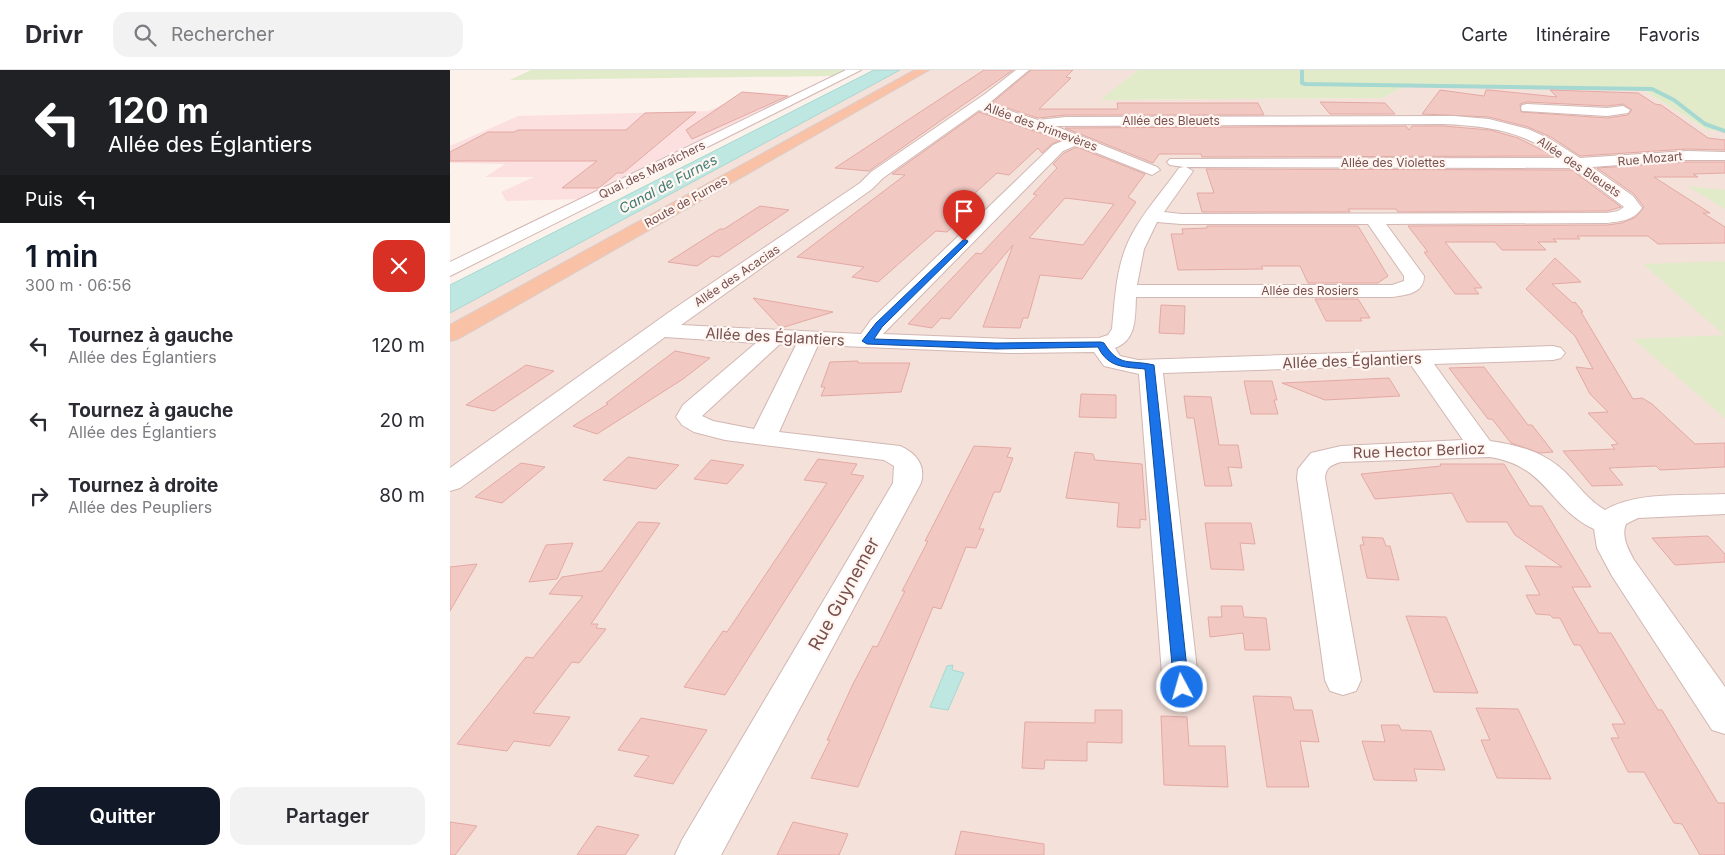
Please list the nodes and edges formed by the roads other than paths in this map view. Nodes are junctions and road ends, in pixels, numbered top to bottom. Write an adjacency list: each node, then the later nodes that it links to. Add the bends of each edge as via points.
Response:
1 (855, 70): 16 (street, Quai des Maraîchers)
2 (922, 70): 19 (main road, Route de Furnes)
3 (1023, 70): 5 (street, Allée des Acacias)
4 (1532, 91): 6 (street, via 1537,100)
5 (978, 105): 8 (street, Allée des Primevères); 18 (street, Allée des Acacias)
6 (1527, 108): 7 (street); 9 (street)
7 (1623, 110)
8 (1037, 124): 9 (street, Allée des Bleuets, via 1066,121 1443,120); 10 (street, Allée des Primevères)
9 (1489, 124): 12 (street, Allée des Bleuets, via 1533,136)
10 (1077, 140): 13 (street, Allée des Primevères); 22 (street, via 1058,148 879,325)
11 (1725, 156): 12 (street, Rue Mozart, via 1682,155)
12 (1575, 163): 13 (street, Allée des Violettes, via 1212,164); 15 (street, Allée des Bleuets, via 1630,202 1632,211 1607,218)
13 (1170, 168): 14 (street, via 1165,195)
14 (1152, 216): 15 (street, Allée des Bleuets, via 1181,219); 17 (street, via 1135,248)
15 (1373, 218): 17 (street, Allée des Rosiers, via 1414,276 1413,284 1408,288 1392,291)
16 (450, 270)
17 (1127, 291): 23 (street, via 1121,335)
18 (661, 330): 20 (street, Allée des Églantiers); 29 (street, Allée des Acacias)
19 (450, 334)
20 (774, 337): 21 (street, Allée des Églantiers); 27 (street, via 697,406 689,417 701,426)
21 (811, 339): 22 (street, Allée des Églantiers); 27 (street, via 799,354 772,421)
22 (867, 341): 23 (street, Allée des Églantiers, via 1003,346)
23 (1101, 345): 26 (street, Allée des Églantiers, via 1107,356 1117,363)
24 (1553, 353): 25 (street, Allée des Églantiers)
25 (1418, 358): 26 (street, Allée des Églantiers); 28 (street)
26 (1150, 367): 33 (street)
27 (762, 437): 35 (street, Rue Guynemer, via 890,452 905,460 910,473)
28 (1482, 448): 31 (street, Rue Hector Berlioz, via 1516,454 1539,464 1582,510); 32 (street, Rue Hector Berlioz, via 1341,454 1326,456 1313,465 1311,478)
29 (450, 482)
30 (1725, 504): 31 (street, via 1632,509 1615,516)
31 (1609, 524): 34 (street, via 1612,551)
32 (1343, 680)
33 (1182, 687)
34 (1725, 718)
35 (697, 855)

